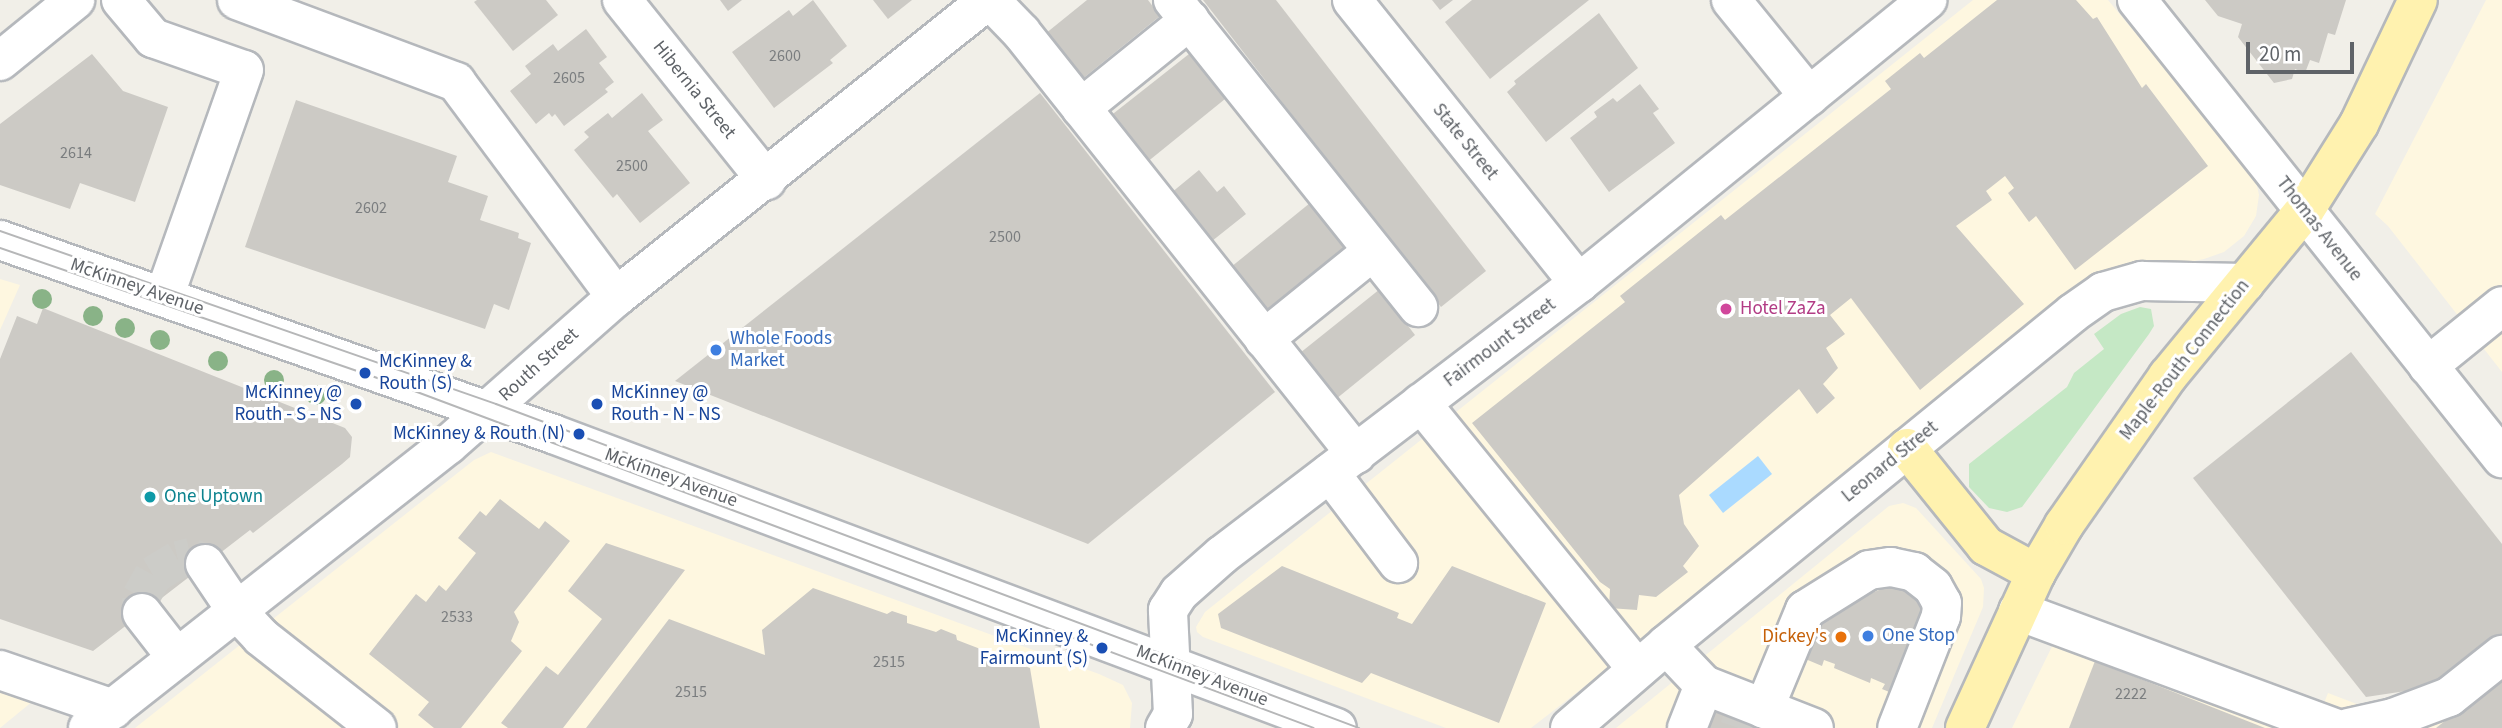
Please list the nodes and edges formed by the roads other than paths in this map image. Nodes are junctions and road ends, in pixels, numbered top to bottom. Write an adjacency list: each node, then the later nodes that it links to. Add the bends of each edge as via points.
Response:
1 (74, 0): 12 (street)
2 (121, 0): 21 (street, via 153,38 244,70)
3 (237, 0): 22 (street, via 456,82)
4 (622, 0): 15 (street, Hibernia Street)
5 (989, 0): 14 (street, via 1021,32); 15 (street, Routh Street)
6 (1352, 0): 19 (street, State Street)
7 (1731, 0): 13 (street)
8 (1927, 0): 13 (street, Fairmount Street)
9 (2137, 0): 16 (street, Thomas Avenue)
10 (2418, 0): 16 (main road, Maple-Routh Connection, via 2359,124)
11 (1182, 10): 14 (street); 18 (street)
12 (0, 61)
13 (1809, 96): 19 (street, Fairmount Street)
14 (1081, 108): 25 (street)
15 (766, 180): 22 (street, Routh Street)
16 (2305, 210): 20 (main road, Maple-Routh Connection); 26 (street, Thomas Avenue)
17 (0, 240): 21 (street, McKinney Avenue)
18 (1373, 251): 24 (street); 25 (street)
19 (1580, 283): 27 (street, Fairmount Street)
20 (2245, 283): 29 (street, Leonard Street, via 2142,281 2103,292); 34 (main road, Maple-Routh Connection, via 2111,453)
21 (164, 296): 28 (street, McKinney Avenue)
22 (616, 297): 28 (street, Routh Street)
23 (2502, 306): 26 (street)
24 (1418, 307)
25 (1264, 339): 31 (street)
26 (2428, 366): 30 (street, Thomas Avenue)
27 (1421, 403): 31 (street, Fairmount Street); 42 (street)
28 (489, 411): 35 (street, Routh Street); 41 (street, McKinney Avenue)
29 (1907, 448): 34 (main road, via 1986,546); 38 (street, Leonard Street)
30 (2502, 458)
31 (1343, 463): 32 (street); 41 (street, Fairmount Street, via 1179,593 1168,610)
32 (1398, 563)
33 (205, 564): 35 (street)
34 (2036, 573): 36 (main road, Maple-Routh Connection)
35 (236, 610): 40 (street, Routh Street); 48 (street, via 261,637)
36 (2018, 611): 54 (main road, Maple-Routh Connection); 55 (street)
37 (142, 613): 40 (street)
38 (1666, 645): 42 (street, Leonard Street); 44 (street)
39 (2502, 655): 56 (street, via 2449,697 2393,718)
40 (177, 657): 46 (street, Routh Street)
41 (1171, 664): 49 (street, Fairmount Street, via 1173,714); 50 (street, McKinney Avenue)
42 (1637, 669): 51 (street, Leonard Street)
43 (0, 670): 46 (street)
44 (1704, 685): 45 (street); 52 (street)
45 (1751, 711): 47 (street); 53 (street, via 1805,610 1870,570 1891,567 1914,572 1933,587 1942,603)
46 (101, 718)
47 (1809, 727)
48 (377, 728)
49 (1166, 728)
50 (1337, 728)
51 (1570, 728)
52 (1687, 728)
53 (1897, 728)
54 (1965, 728)
55 (2334, 728)
56 (2348, 728)

